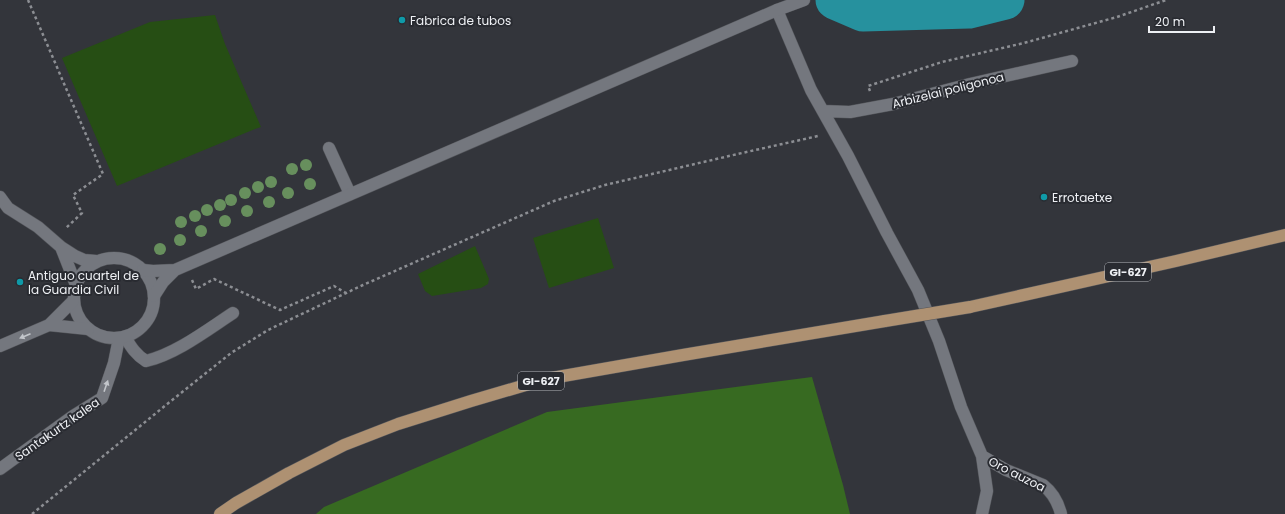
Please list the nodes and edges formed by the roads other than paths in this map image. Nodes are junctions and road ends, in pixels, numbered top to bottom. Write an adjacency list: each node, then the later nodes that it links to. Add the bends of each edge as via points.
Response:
1 (799, 2): 2 (street)
2 (777, 10): 4 (street, via 811,90); 6 (street)
3 (1072, 60): 4 (street, Arbizelai poligonoa, via 893,104 850,112)
4 (823, 111): 22 (street, via 918,290 939,341 961,408)
5 (329, 148): 6 (street)
6 (350, 194): 12 (street)
7 (0, 197): 8 (street)
8 (4, 211): 10 (street, via 38,227)
9 (1285, 235): 24 (main road, GI-627, bridge, via 970,307 546,380 398,424 344,445 282,477)
10 (57, 243): 11 (street, via 80,258); 14 (street)
11 (96, 261): 13 (street, via 119,257); 14 (street, via 86,268)
12 (180, 267): 13 (street); 15 (street, via 163,282)
13 (143, 270): 15 (street, via 150,281)
14 (76, 285): 16 (street)
15 (154, 296): 20 (street, via 154,306 149,318 141,328)
16 (73, 301): 18 (street); 19 (street, via 83,324)
17 (233, 313): 20 (street, via 157,359 146,361 134,353)
18 (49, 325): 19 (street); 21 (street, one-way to 21)
19 (88, 329): 20 (street, via 106,337)
20 (122, 338): 23 (street, Santakurtz kalea, one-way to 20, via 102,398)
21 (0, 346)
22 (982, 456): 25 (street, via 987,491); 26 (street, Oro auzoa, via 1006,470 1048,488)
23 (0, 469)
24 (220, 514)
25 (982, 514)
26 (1061, 514)

